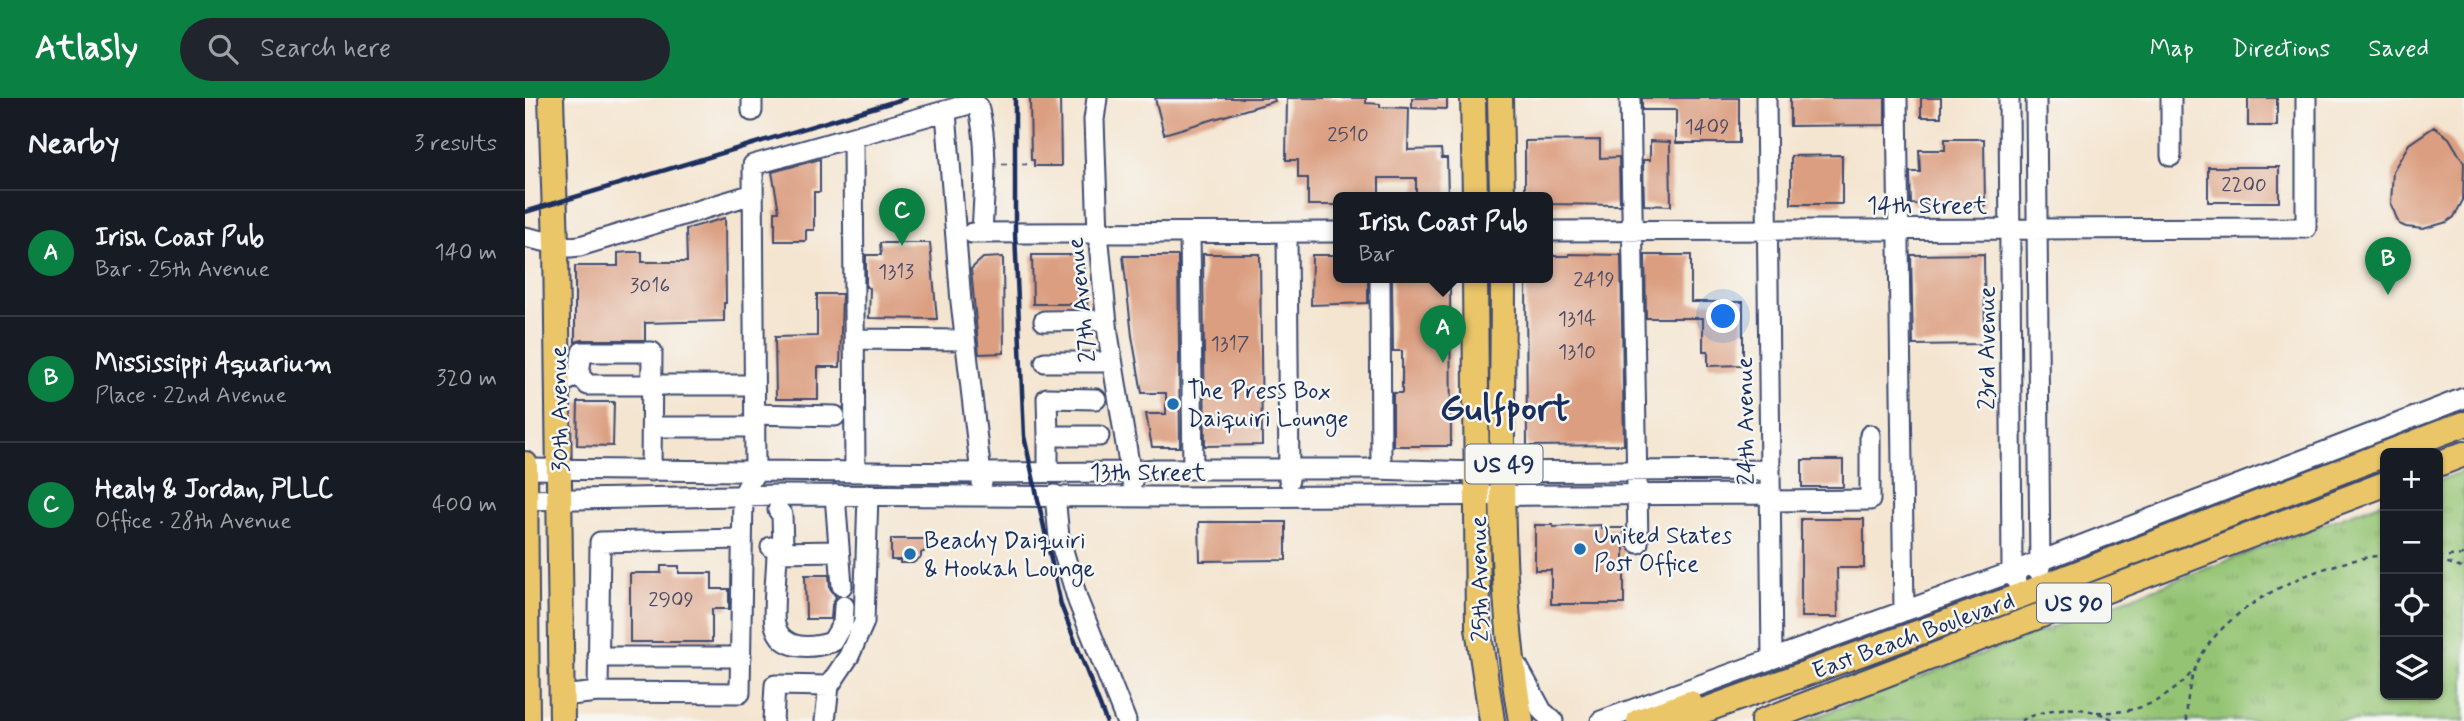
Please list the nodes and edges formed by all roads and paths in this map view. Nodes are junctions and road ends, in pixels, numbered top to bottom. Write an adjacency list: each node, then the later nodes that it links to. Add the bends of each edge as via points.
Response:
1 (551, 98): 37 (main road, 30th Avenue)
2 (1097, 98): 34 (street, 27th Avenue)
3 (1473, 98): 21 (main road)
4 (1500, 98): 22 (main road)
5 (1630, 98): 28 (street)
6 (1766, 98): 29 (street, 24th Avenue)
7 (1897, 98): 24 (street)
8 (2009, 98): 14 (street, 23rd Avenue)
9 (2036, 98): 15 (street)
10 (2171, 98): 16 (street)
11 (2306, 98): 26 (street, 14th Street, via 2306,229)
12 (946, 112): 13 (street); 17 (street); 18 (street, via 973,103 978,106)
13 (853, 138): 23 (street, via 753,165); 43 (street)
14 (2009, 138): 15 (street); 20 (street, 23rd Avenue)
15 (2037, 154): 20 (street); 26 (street)
16 (2171, 156)
17 (950, 160): 18 (street); 32 (street)
18 (993, 164): 19 (path); 33 (street)
19 (1029, 164)
20 (2009, 167): 25 (street, 23rd Avenue)
21 (1475, 192)
22 (1501, 192)
23 (753, 194): 37 (street, via 580,246); 49 (street)
24 (1898, 230): 25 (street, 14th Street); 29 (street, 14th Street); 105 (street)
25 (2010, 230): 26 (street, 14th Street); 102 (street, 23rd Avenue)
26 (2038, 230): 100 (street)
27 (1553, 231): 28 (street, 14th Street)
28 (1632, 231): 29 (street, 14th Street); 72 (street)
29 (1767, 231): 69 (street, 24th Avenue)
30 (1287, 232): 31 (street); 35 (street); 66 (street)
31 (1333, 232)
32 (955, 233): 33 (street); 44 (street)
33 (982, 233): 34 (street)
34 (1098, 233): 35 (street); 41 (street, 27th Avenue)
35 (1190, 233): 65 (street)
36 (525, 237): 37 (street)
37 (557, 244): 47 (main road, 30th Avenue)
38 (1380, 283): 68 (street)
39 (1475, 283): 77 (main road, 25th Avenue / US 49)
40 (1503, 283): 78 (main road, 25th Avenue / US 49)
41 (1106, 320): 42 (street); 46 (street, 27th Avenue)
42 (1044, 321)
43 (854, 339): 44 (street); 74 (street)
44 (965, 340): 76 (street)
45 (1045, 362): 46 (street)
46 (1112, 362): 71 (street, 27th Avenue)
47 (569, 380): 48 (street, via 588,385); 48 (street, via 582,352 652,352); 67 (main road, 30th Avenue)
48 (652, 385): 49 (street); 55 (street)
49 (754, 385): 53 (street)
50 (2464, 398): 100 (street)
51 (1096, 399): 57 (street, via 1047,398)
52 (835, 416): 53 (street)
53 (755, 421): 55 (street); 73 (street)
54 (2464, 424): 59 (main road, East Beach Boulevard / US 90)
55 (652, 427): 70 (street)
56 (1870, 435): 88 (street, 13th Street, via 1870,500)
57 (1048, 436): 58 (street); 75 (street)
58 (1099, 436)
59 (2402, 448)
60 (2464, 454): 62 (main road)
61 (2380, 457): 104 (main road, East Beach Boulevard / US 90)
62 (2443, 462)
63 (525, 464): 64 (main road, 30th Avenue)
64 (525, 469): 67 (street, 13th Street); 90 (main road, 30th Avenue)
65 (1193, 469): 66 (street, 13th Street); 71 (street, 13th Street)
66 (1289, 469): 68 (street, 13th Street); 87 (street)
67 (560, 470): 70 (street, 13th Street); 89 (main road, 30th Avenue)
68 (1381, 470): 77 (street, 13th Street)
69 (1770, 470): 72 (street, 13th Street); 88 (street, 24th Avenue)
70 (651, 471): 73 (street, 13th Street)
71 (1131, 471): 75 (street, 13th Street); 86 (street, 27th Avenue)
72 (1636, 471): 78 (street, 13th Street); 80 (street)
73 (755, 472): 74 (street, 13th Street); 81 (street)
74 (855, 472): 76 (street, 13th Street)
75 (1048, 472): 76 (street, 13th Street)
76 (982, 473): 84 (street)
77 (1477, 483): 78 (street, 13th Street); 87 (street, 13th Street); 114 (main road, 25th Avenue / US 49, via 1478,628)
78 (1504, 483): 80 (street, 13th Street); 108 (main road, 25th Avenue / US 49)
79 (2380, 486): 132 (main road, East Beach Boulevard / US 90)
80 (1637, 494): 88 (street, 13th Street); 93 (street)
81 (743, 495): 89 (street, 13th Street); 91 (street, 13th Street); 92 (street)
82 (835, 495): 83 (street, 13th Street); 91 (street, 13th Street); 94 (street)
83 (867, 495): 84 (street, 13th Street); 115 (street, via 864,622)
84 (983, 495): 85 (street, 13th Street)
85 (1055, 495): 86 (street, 13th Street); 125 (street, via 1059,537 1078,601)
86 (1134, 496): 87 (street, 13th Street)
87 (1289, 496)
88 (1770, 497): 112 (street, 24th Avenue)
89 (560, 499): 90 (street, 13th Street); 118 (main road, 30th Avenue)
90 (525, 500): 103 (main road, 30th Avenue)
91 (780, 502): 95 (street, via 770,515 770,545)
92 (741, 540): 110 (street, via 600,542); 111 (street)
93 (1638, 543)
94 (839, 551): 95 (street); 95 (street, via 843,623 832,642 813,648 790,644 779,633 775,620)
95 (777, 552)
96 (2464, 555): 98 (path)
97 (2380, 556): 113 (path, via 2316,572 2264,597 2219,634)
98 (2443, 557)
99 (2443, 560): 101 (path)
100 (2040, 561): 102 (street); 104 (street)
101 (2464, 569)
102 (2012, 572): 104 (street, 23rd Avenue); 105 (street)
103 (525, 577): 106 (main road, 30th Avenue)
104 (2031, 592): 107 (main road, East Beach Boulevard / US 90)
105 (1904, 611): 112 (street)
106 (526, 618): 109 (main road, 30th Avenue)
107 (1887, 644): 130 (main road, via 1852,648); 131 (main road, East Beach Boulevard / US 90)
108 (1510, 650): 120 (main road, US 49); 128 (street, via 1532,695)
109 (526, 657): 117 (main road, 30th Avenue)
110 (599, 657): 111 (street); 116 (street)
111 (741, 657): 116 (street, via 740,693)
112 (1772, 659): 129 (street)
113 (2195, 668): 119 (path, via 2177,689 2151,704 2122,712); 135 (path)
114 (1484, 670): 126 (main road); 127 (main road, US 49)
115 (829, 686): 123 (street, via 775,685); 124 (street)
116 (598, 692): 118 (street)
117 (526, 693): 121 (main road, 30th Avenue)
118 (561, 696): 122 (main road, 30th Avenue)
119 (2097, 712): 133 (path, via 2047,710); 134 (path)
120 (1525, 716)
121 (527, 721)
122 (562, 721)
123 (773, 721)
124 (825, 721)
125 (1126, 721)
126 (1479, 721)
127 (1492, 721)
128 (1553, 721)
129 (1601, 721)
130 (1639, 721)
131 (1675, 721)
132 (1763, 721)
133 (2021, 721)
134 (2116, 721)
135 (2187, 721)

